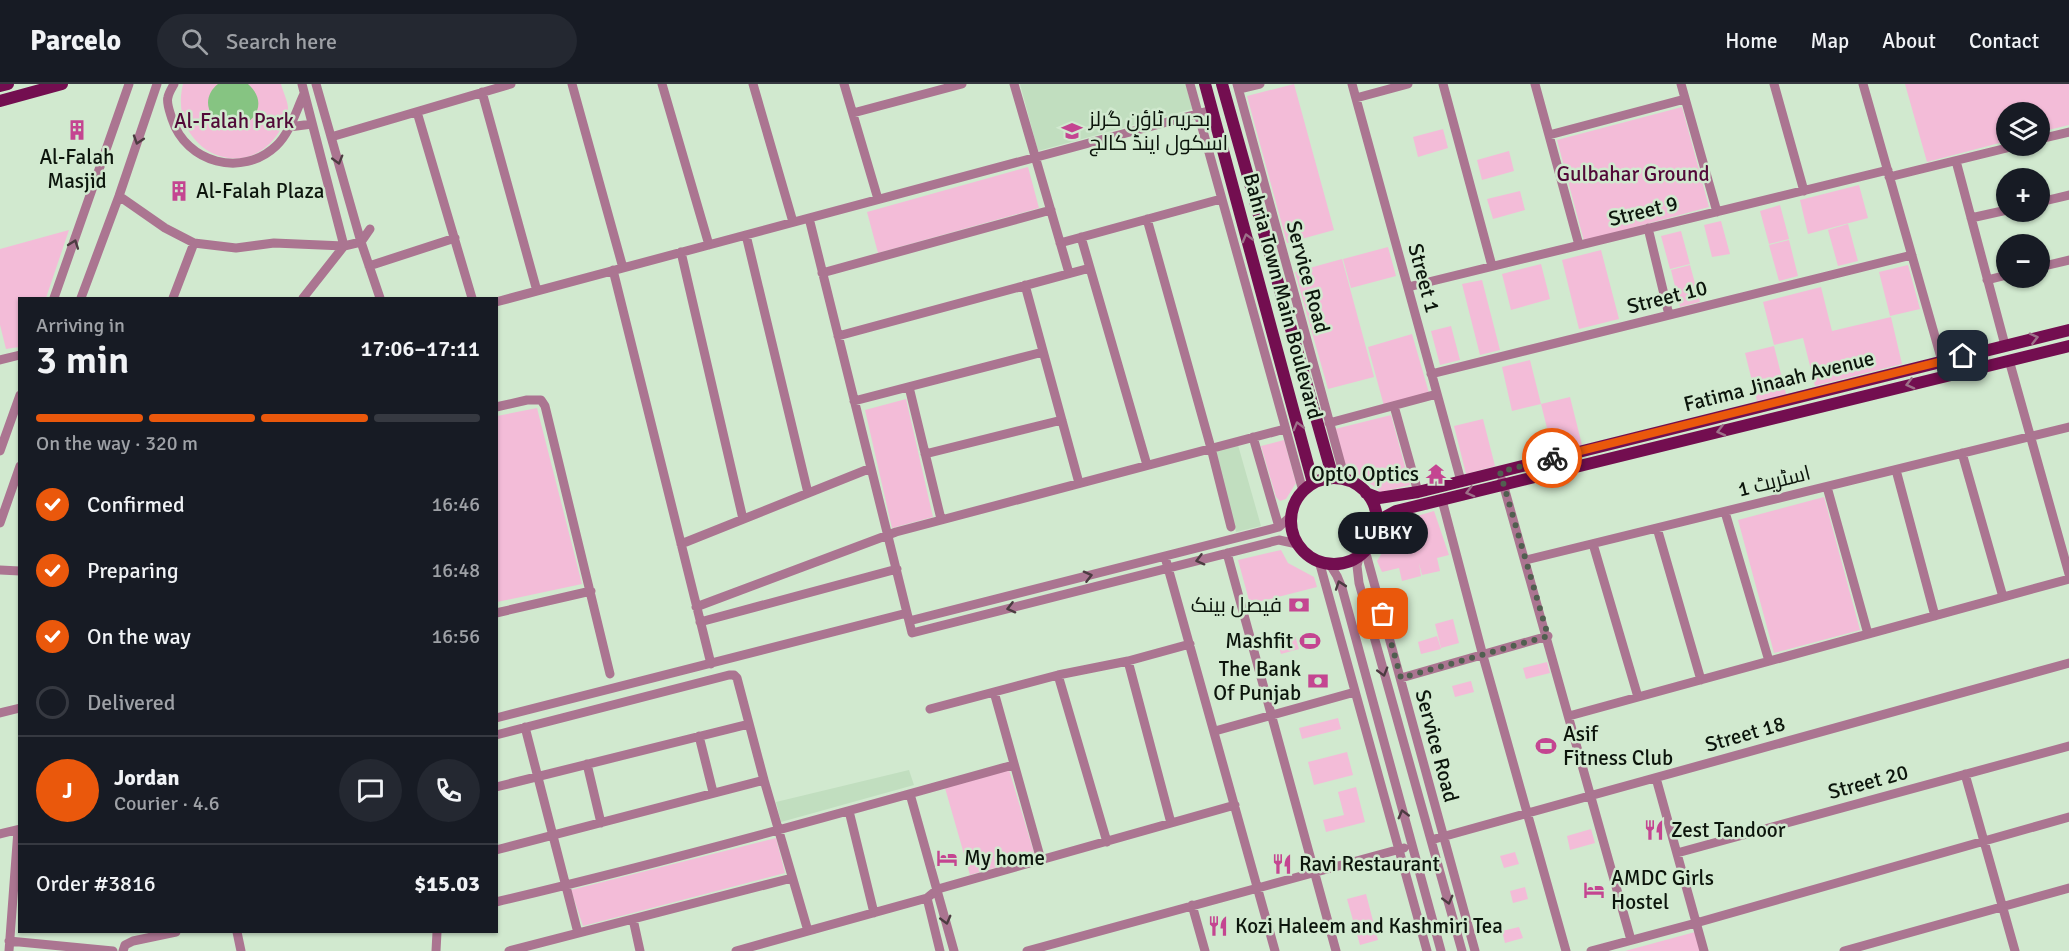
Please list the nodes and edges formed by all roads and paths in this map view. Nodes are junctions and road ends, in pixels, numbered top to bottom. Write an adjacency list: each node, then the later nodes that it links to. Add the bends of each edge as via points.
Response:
1 (8, 84): 27 (main road)
2 (62, 84): 35 (main road)
3 (129, 84): 89 (street, one-way to 3)
4 (157, 84): 52 (street, one-way to 52)
5 (163, 84): 31 (street)
6 (174, 84): 31 (street)
7 (302, 84): 30 (street)
8 (316, 84): 44 (street)
9 (511, 84): 29 (street)
10 (572, 84): 81 (street)
11 (662, 84): 71 (street)
12 (753, 84): 62 (street)
13 (844, 84): 38 (street)
14 (962, 84): 38 (street)
15 (1014, 84): 47 (street)
16 (1190, 84): 39 (street)
17 (1205, 84): 36 (main road, Bahria Town Main Boulevard)
18 (1222, 84): 34 (main road, Bahria Town Main Boulevard)
19 (1260, 84): 28 (street)
20 (1352, 84): 32 (street, Street 1)
21 (1408, 84): 32 (street)
22 (1443, 84): 79 (street)
23 (1535, 84): 43 (street)
24 (1681, 84): 33 (street)
25 (1774, 84): 50 (street)
26 (1863, 84): 49 (street)
27 (0, 86)
28 (1239, 90): 34 (street); 115 (street, Service Road)
29 (482, 92): 37 (street); 88 (street)
30 (304, 94): 40 (street); 41 (street)
31 (167, 98): 41 (street, via 176,130 185,143 213,161 246,163 261,157 285,138)
32 (1356, 98): 87 (street, Street 1)
33 (1685, 99): 43 (street); 57 (street)
34 (1227, 100): 129 (main road, Bahria Town Main Boulevard)
35 (0, 101)
36 (1212, 110): 39 (street); 132 (main road, Bahria Town Main Boulevard, one-way to 36)
37 (417, 111): 44 (street); 67 (street)
38 (853, 113): 53 (street)
39 (1198, 113): 47 (street); 54 (street)
40 (312, 124): 41 (street); 73 (street)
41 (289, 127)
42 (2069, 132): 45 (street)
43 (1549, 135): 72 (street)
44 (331, 137): 68 (street, one-way to 68)
45 (2050, 137)
46 (1996, 151): 48 (street, Street 9)
47 (1035, 156): 53 (street); 56 (street)
48 (1956, 161): 49 (street, Street 9); 60 (street)
49 (1889, 174): 50 (street, Street 9); 75 (street)
50 (1804, 191): 57 (street, Street 9)
51 (2069, 195): 55 (street)
52 (119, 196): 69 (street); 90 (street)
53 (878, 199): 59 (street)
54 (1221, 199): 61 (street); 117 (street)
55 (2050, 200)
56 (1051, 210): 70 (street); 82 (street)
57 (1716, 212): 63 (street, Street 9)
58 (1996, 212): 60 (street)
59 (809, 218): 62 (street); 82 (street)
60 (1971, 218): 85 (street)
61 (1147, 219): 66 (street); 120 (street)
62 (793, 222): 65 (street)
63 (1648, 228): 72 (street, Street 9); 96 (street)
64 (370, 229): 68 (street)
65 (746, 235): 71 (street); 136 (street)
66 (1082, 237): 70 (street); 80 (street)
67 (455, 238): 78 (street); 94 (street)
68 (361, 242): 73 (street); 78 (street)
69 (194, 243): 73 (street, via 236,248 274,243); 91 (street)
70 (1060, 243): 83 (street)
71 (709, 245): 74 (street)
72 (1579, 245): 79 (street, Street 9)
73 (344, 246): 92 (street)
74 (681, 252): 81 (street); 141 (street)
75 (1912, 255): 96 (street, Street 10); 105 (street)
76 (2069, 260): 77 (street)
77 (2050, 265)
78 (369, 266): 93 (street)
79 (1492, 266): 87 (street, Street 9)
80 (1090, 268): 83 (street); 124 (street)
81 (618, 269): 88 (street); 149 (street)
82 (822, 273): 98 (street)
83 (1069, 273): 86 (street)
84 (1996, 278): 85 (street)
85 (1987, 280): 99 (street)
86 (1025, 285): 98 (street); 101 (street)
87 (1408, 286): 106 (street, Street 1)
88 (537, 291): 95 (street)
89 (54, 297)
90 (81, 297)
91 (173, 297)
92 (304, 297)
93 (380, 297)
94 (472, 297)
95 (498, 301)
96 (1669, 315): 106 (street, Street 10)
97 (2069, 330): 99 (main road, Fatima Jinaah Avenue, one-way to 97)
98 (838, 336): 110 (street)
99 (2005, 345): 105 (main road, Fatima Jinaah Avenue)
100 (2069, 346): 104 (main road, Fatima Jinaah Avenue)
101 (1043, 352): 107 (street); 113 (street)
102 (18, 356): 103 (street)
103 (0, 360)
104 (2009, 360): 118 (street); 128 (main road, Fatima Jinaah Avenue, one-way to 128)
105 (1942, 361): 128 (main road, Fatima Jinaah Avenue)
106 (1431, 374): 108 (street, Street 1)
107 (909, 387): 110 (street); 123 (street)
108 (1437, 394): 111 (street); 130 (street, Street 1)
109 (18, 399): 114 (street)
110 (854, 401): 125 (street)
111 (1394, 406): 115 (street); 135 (street)
112 (498, 407): 163 (street, via 535,399 545,405)
113 (1062, 420): 123 (street); 131 (street)
114 (5, 423): 121 (street)
115 (1329, 423): 129 (street, Service Road)
116 (2069, 427): 118 (street, اسٹریٹ 1)
117 (1285, 429): 119 (street); 134 (street)
118 (2031, 436): 122 (street, اسٹریٹ 1); 161 (street)
119 (1253, 437): 120 (street); 146 (street)
120 (1211, 448): 124 (street); 145 (street)
121 (0, 451)
122 (1962, 453): 126 (street, اسٹریٹ 1); 164 (street)
123 (925, 454): 142 (street)
124 (1146, 465): 131 (street)
125 (871, 468): 136 (street); 148 (street)
126 (1896, 470): 133 (street, اسٹریٹ 1); 167 (street)
127 (18, 472): 143 (street)
128 (1502, 478): 130 (main road, Fatima Jinaah Avenue); 138 (main road, Fatima Jinaah Avenue, one-way to 138); 155 (street)
129 (1339, 479): 132 (main road); 137 (main road)
130 (1461, 481): 135 (main road, Fatima Jinaah Avenue)
131 (1079, 483): 142 (street)
132 (1314, 483): 134 (main road)
133 (1827, 487): 139 (street, اسٹریٹ 1); 170 (street)
134 (1303, 491): 140 (main road)
135 (1418, 492): 137 (main road, Fatima Jinaah Avenue, via 1379,498)
136 (808, 493): 141 (street)
137 (1366, 493): 144 (main road, via 1375,509)
138 (1442, 500): 144 (main road, Fatima Jinaah Avenue, via 1390,513); 173 (street)
139 (1725, 512): 147 (street, اسٹریٹ 1); 175 (street)
140 (1291, 516): 146 (street); 150 (main road)
141 (743, 519): 149 (street)
142 (941, 519): 148 (street)
143 (0, 523)
144 (1376, 526): 152 (main road)
145 (1231, 527)
146 (1279, 527): 154 (street)
147 (1657, 528): 151 (street, اسٹریٹ 1); 181 (street)
148 (888, 535): 158 (street); 165 (street)
149 (681, 544): 165 (street)
150 (1298, 544): 153 (street, via 1279,540); 156 (main road, via 1311,557)
151 (1593, 544): 155 (street, اسٹریٹ 1); 184 (street)
152 (1363, 552): 156 (main road, via 1346,562); 180 (street, Service Road); 218 (street, one-way to 218, via 1357,566 1359,583)
153 (1227, 553): 157 (street, one-way to 157); 188 (street)
154 (1165, 557): 157 (street); 168 (street, one-way to 154)
155 (1526, 561): 171 (street)
156 (1324, 562): 183 (street); 221 (street, one-way to 156, via 1342,588 1335,571)
157 (1169, 568): 168 (street, one-way to 168, via 912,633); 172 (street)
158 (897, 569): 168 (street); 169 (street)
159 (0, 570): 160 (street)
160 (18, 572)
161 (2069, 574)
162 (2069, 579): 164 (street)
163 (591, 591): 166 (street); 178 (street)
164 (2003, 597): 167 (street)
165 (696, 607): 169 (street)
166 (498, 613)
167 (1935, 616): 170 (street)
168 (908, 617): 177 (street)
169 (700, 622): 177 (street)
170 (1868, 634): 175 (street)
171 (1548, 636): 173 (street); 189 (street)
172 (1190, 644): 174 (street); 193 (street)
173 (1483, 656): 180 (street); 209 (street)
174 (1128, 661): 179 (street); 212 (street)
175 (1770, 661): 181 (street)
176 (2069, 663): 201 (street, Street 18)
177 (711, 664): 190 (street)
178 (610, 674)
179 (1058, 675): 182 (street); 219 (street)
180 (1401, 678): 217 (street, Service Road)
181 (1701, 680): 184 (street)
182 (994, 692): 186 (street); 198 (street)
183 (1355, 692): 188 (street); 223 (street)
184 (1638, 697): 189 (street)
185 (18, 708): 187 (street)
186 (930, 709)
187 (0, 713)
188 (1271, 715): 193 (street); 228 (street)
189 (1569, 716): 206 (street)
190 (498, 717)
191 (749, 724): 192 (street, via 737,678 729,675); 195 (street); 202 (street)
192 (525, 727): 194 (street); 200 (street)
193 (1215, 731): 207 (street)
194 (498, 734)
195 (699, 736): 197 (street); 204 (street)
196 (2069, 746): 199 (street, Street 20)
197 (587, 764): 200 (street); 211 (street)
198 (1013, 765): 205 (street); 226 (street)
199 (1965, 774): 220 (street); 225 (street, Street 20)
200 (538, 776): 203 (street); 216 (street)
201 (1656, 778): 206 (street, Street 18); 225 (street)
202 (764, 780): 204 (street); 213 (street)
203 (498, 786)
204 (713, 792): 211 (street)
205 (910, 794): 208 (street); 233 (street)
206 (1592, 796): 209 (street, Street 18); 248 (street)
207 (1235, 806): 212 (street); 231 (street)
208 (849, 811): 213 (street); 238 (street)
209 (1528, 814): 217 (street, Street 18); 268 (street)
210 (2069, 816): 220 (street)
211 (601, 823): 216 (street)
212 (1171, 823): 219 (street)
213 (779, 829): 229 (street); 230 (street)
214 (18, 830): 215 (street)
215 (0, 834)
216 (553, 836): 224 (street); 230 (street)
217 (1444, 837): 218 (street, Street 18); 267 (street, Service Road)
218 (1431, 840): 266 (street, one-way to 266)
219 (1107, 842): 226 (street)
220 (1984, 842): 237 (street); 241 (street)
221 (1412, 845): 223 (street); 265 (street)
222 (18, 846): 227 (street)
223 (1399, 849): 228 (street); 264 (street)
224 (498, 850)
225 (1677, 853): 241 (street)
226 (1041, 860): 233 (street)
227 (17, 862): 239 (street)
228 (1314, 872): 231 (street); 263 (street)
229 (792, 878): 240 (street); 242 (street)
230 (566, 886): 235 (street); 246 (street)
231 (1259, 888): 236 (street); 262 (street)
232 (2069, 888): 237 (street)
233 (938, 889): 234 (street); 259 (street, one-way to 259)
234 (927, 898): 238 (street); 249 (street)
235 (498, 902)
236 (1192, 906): 260 (street); 261 (street)
237 (2003, 907): 271 (street); 272 (street)
238 (873, 913): 242 (street)
239 (15, 919): 247 (street)
240 (633, 919): 246 (street); 256 (street)
241 (1696, 923): 248 (street); 270 (street)
242 (808, 931): 257 (street)
243 (171, 933): 252 (street, via 133,941)
244 (237, 933): 253 (street)
245 (436, 933): 254 (street)
246 (578, 933): 255 (street)
247 (9, 940): 250 (street); 251 (street)
248 (1631, 940): 269 (street)
249 (940, 950): 258 (street)
250 (9, 951)
251 (113, 951)
252 (123, 951)
253 (241, 951)
254 (436, 951)
255 (509, 951)
256 (639, 951)
257 (736, 951)
258 (928, 951)
259 (954, 951)
260 (1027, 951)
261 (1205, 951)
262 (1275, 951)
263 (1336, 951)
264 (1427, 951)
265 (1441, 951)
266 (1462, 951)
267 (1475, 951)
268 (1566, 951)
269 (1591, 951)
270 (1704, 951)
271 (1844, 951)
272 (2015, 951)

